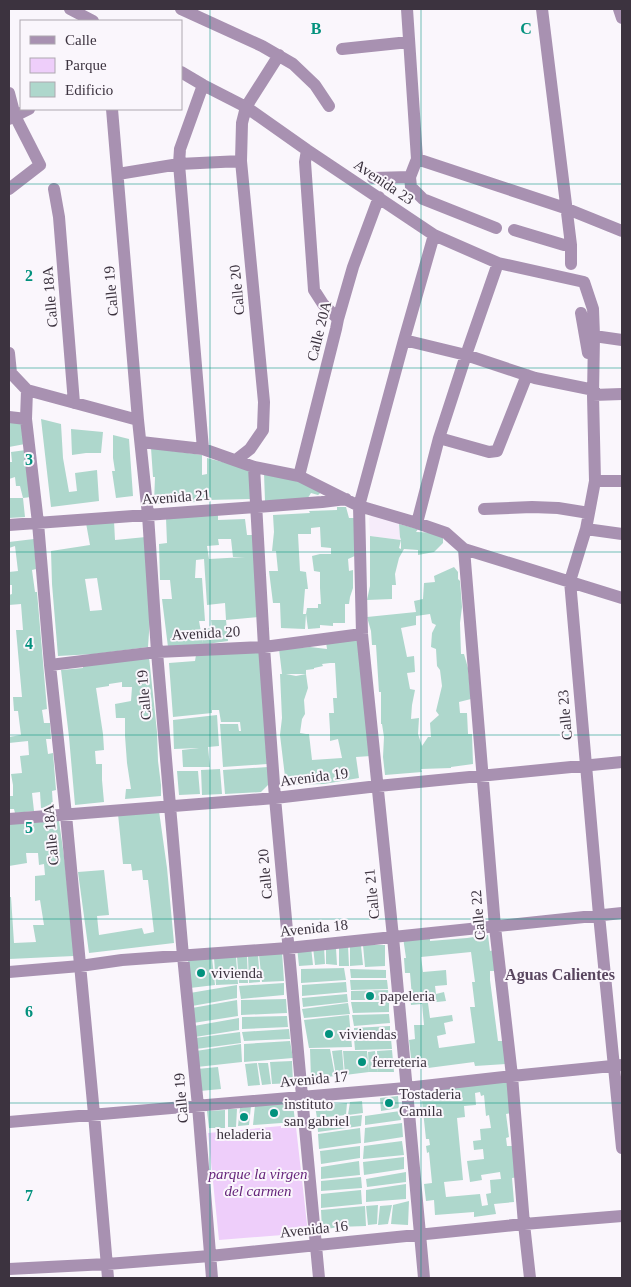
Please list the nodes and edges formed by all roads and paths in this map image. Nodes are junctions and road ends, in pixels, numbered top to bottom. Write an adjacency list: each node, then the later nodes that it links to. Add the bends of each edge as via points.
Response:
1 (181, 9): 10 (street)
2 (407, 9): 8 (street)
3 (542, 9): 29 (street)
4 (619, 9): 6 (street)
5 (69, 13): 7 (street)
6 (622, 18)
7 (90, 20)
8 (409, 42): 9 (street); 20 (street)
9 (342, 49)
10 (279, 55): 14 (street, via 314,85); 15 (street)
11 (182, 73): 12 (street, Avenida 23)
12 (203, 85): 15 (street, Avenida 23); 22 (street, via 180,149)
13 (9, 93): 18 (street)
14 (329, 106)
15 (246, 107): 19 (street, Avenida 23); 21 (street, Calle 20, via 242,123)
16 (27, 110): 18 (street)
17 (112, 110): 23 (street, Calle 19)
18 (12, 118): 26 (street, via 40,165)
19 (307, 150): 28 (street, Avenida 23); 39 (street, via 305,162 314,290)
20 (417, 159): 24 (street); 29 (street)
21 (241, 161): 22 (street); 57 (street, Calle 20, via 264,402 263,430 250,449)
22 (178, 164): 23 (street); 56 (street)
23 (118, 174): 53 (street, Calle 19)
24 (410, 177): 25 (street); 30 (street, via 411,188 423,199)
25 (373, 178)
26 (9, 189)
27 (54, 189): 50 (street, Calle 18A)
28 (379, 197): 33 (street, Avenida 23); 39 (street, Calle 20A)
29 (565, 208): 32 (street); 34 (street)
30 (496, 228)
31 (514, 230): 34 (street)
32 (622, 231)
33 (434, 236): 35 (street, Avenida 23); 41 (street, Calle 21)
34 (571, 245): 36 (street)
35 (498, 263): 37 (street, Avenida 23); 44 (street)
36 (571, 264)
37 (584, 282): 38 (street, Calle 23)
38 (587, 311): 40 (street, Calle 23); 47 (street)
39 (338, 319): 59 (street, Calle 20A)
40 (594, 336): 42 (street); 47 (street, Calle 23)
41 (404, 340): 44 (street); 63 (street, Calle 21)
42 (622, 340)
43 (9, 353): 45 (street)
44 (466, 355): 46 (street); 54 (street)
45 (10, 372): 48 (street)
46 (527, 375): 47 (street); 54 (street, via 497,451 490,452)
47 (594, 388): 49 (street); 60 (street, Calle 23)
48 (27, 390): 50 (street); 52 (street, Calle 18A)
49 (622, 394)
50 (74, 402): 53 (street)
51 (9, 416): 52 (street)
52 (26, 419): 68 (street, Calle 18A)
53 (138, 420): 55 (street, Calle 19)
54 (439, 438): 69 (street)
55 (141, 442): 56 (street); 67 (street, Calle 19)
56 (203, 449): 57 (street)
57 (236, 460): 58 (street)
58 (254, 467): 59 (street); 64 (street, Calle 20)
59 (299, 476): 62 (street)
60 (595, 481): 61 (street); 66 (street, Calle 23)
61 (622, 481)
62 (346, 498): 63 (street); 64 (street, Avenida 21)
63 (360, 506): 69 (street); 76 (street, Calle 21)
64 (257, 508): 67 (street, Avenida 21); 77 (street, Calle 20)
65 (484, 509): 66 (street, via 532,507)
66 (589, 513): 71 (street, Calle 23)
67 (148, 515): 68 (street, Avenida 21); 78 (street, Calle 19)
68 (38, 523): 70 (street, Avenida 21); 79 (street, Calle 18A)
69 (417, 523): 73 (street, via 446,533)
70 (9, 525)
71 (586, 529): 72 (street); 74 (street, Calle 23)
72 (622, 534)
73 (464, 549): 74 (street); 82 (street, Calle 22)
74 (570, 581): 75 (street); 81 (street, Calle 23)
75 (622, 598)
76 (362, 634): 77 (street, Avenida 20); 83 (street, Calle 21)
77 (264, 647): 78 (street, Avenida 20); 84 (street, Calle 20)
78 (157, 652): 79 (street, Avenida 20); 85 (street, Calle 19)
79 (50, 665): 86 (street, Calle 18A)
80 (622, 762): 81 (street, Avenida 19)
81 (585, 766): 82 (street, Avenida 19); 89 (street, Calle 23)
82 (483, 775): 83 (street, Avenida 19); 90 (street, Calle 22)
83 (378, 786): 84 (street, Avenida 19); 91 (street, Calle 21)
84 (275, 798): 85 (street, Avenida 19); 92 (street, Calle 20)
85 (170, 806): 86 (street, Avenida 19); 93 (street, Calle 19)
86 (66, 815): 87 (street, Avenida 19); 94 (street, Calle 18A)
87 (9, 819)
88 (622, 914): 89 (street, Avenida 18)
89 (599, 915): 90 (street, Avenida 18); 96 (street, Calle 23)
90 (495, 927): 91 (street, Avenida 18); 97 (street, Calle 22)
91 (393, 937): 92 (street, Avenida 18); 98 (street, Calle 21)
92 (288, 948): 93 (street, Avenida 18); 99 (street, Calle 20)
93 (183, 956): 94 (street, Avenida 18); 100 (street, Calle 19)
94 (80, 966): 95 (street, Avenida 18); 101 (street, Calle 18A)
95 (9, 972)
96 (618, 1066): 97 (street, Avenida 17); 103 (street, Calle 23)
97 (512, 1076): 98 (street, Avenida 17); 105 (street, Calle 22)
98 (406, 1088): 99 (street, Avenida 17); 106 (street, Calle 21)
99 (302, 1096): 100 (street, Avenida 17); 107 (street, Calle 20)
100 (198, 1106): 101 (street, Avenida 17); 108 (street, Calle 19)
101 (94, 1114): 102 (street, Avenida 17); 109 (street, Calle 18A)
102 (9, 1122)
103 (622, 1148)
104 (622, 1216): 105 (street, Avenida 16)
105 (524, 1224): 106 (street, Avenida 16); 115 (street, Calle 22)
106 (420, 1234): 107 (street, Avenida 16); 114 (street, Calle 21)
107 (317, 1245): 108 (street, Avenida 16); 113 (street, Calle 20)
108 (210, 1256): 109 (street, Avenida 16); 112 (street, Calle 19)
109 (107, 1264): 110 (street, Avenida 16); 111 (street, Calle 18A)
110 (9, 1269)
111 (108, 1278)
112 (212, 1278)
113 (319, 1278)
114 (424, 1278)
115 (530, 1278)

